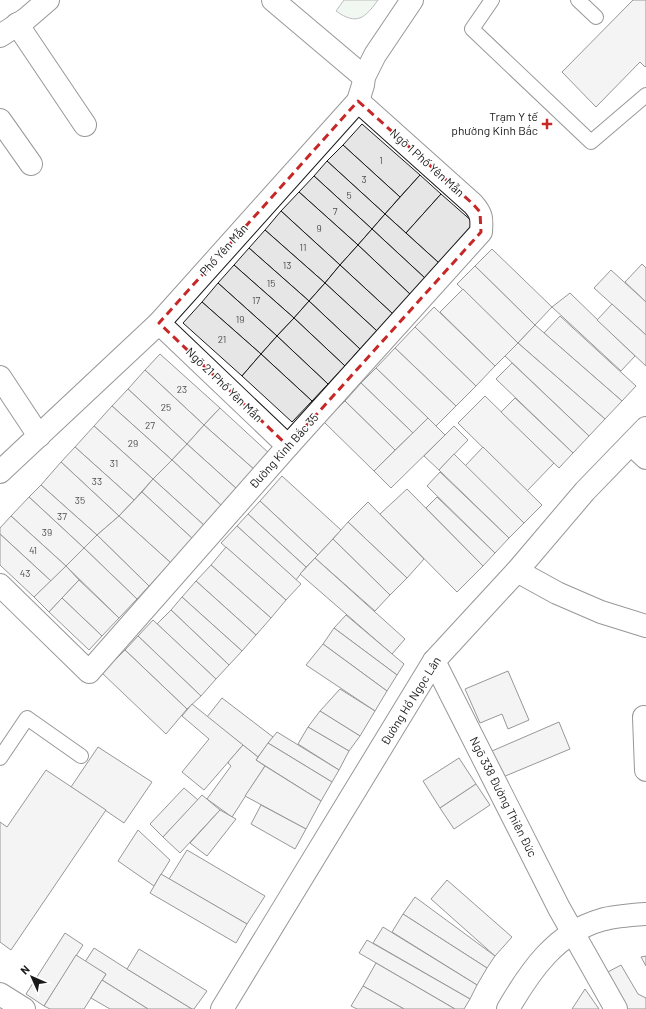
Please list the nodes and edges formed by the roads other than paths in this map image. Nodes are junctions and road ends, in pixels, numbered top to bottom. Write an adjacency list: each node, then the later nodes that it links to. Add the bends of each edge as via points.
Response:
1 (48, 0): 7 (street)
2 (273, 0): 8 (street)
3 (412, 0): 8 (street, Phố Yên Mẫn, via 375,55)
4 (492, 0): 9 (lane, via 472,29 591,142)
5 (578, 0): 6 (lane)
6 (596, 17)
7 (9, 30): 12 (street)
8 (364, 77): 10 (street, Phố Yên Mẫn)
9 (646, 95)
10 (358, 101): 14 (street, Ngõ 1 Phố Yên Mẫn, via 473,204 480,212); 15 (street, Phố Yên Mẫn)
11 (0, 120): 13 (street)
12 (84, 125)
13 (31, 164)
14 (481, 232): 19 (street, Đường Kinh Bắc 35)
15 (159, 323): 18 (street, Phố Yên Mẫn); 19 (street, Ngõ 21 Phố Yên Mẫn)
16 (0, 377): 18 (street)
17 (646, 428): 20 (street, Đường Hồ Ngọc Lân)
18 (39, 436): 21 (street, Phố Yên Mẫn)
19 (288, 446): 23 (street, Đường Kinh Bắc 35, via 89,672)
20 (638, 451): 22 (street, Đường Hồ Ngọc Lân, via 585,491)
21 (0, 472)
22 (517, 570): 24 (street, via 557,593 602,612); 25 (street, Đường Hồ Ngọc Lân)
23 (0, 585)
24 (646, 626)
25 (434, 661): 31 (street, Ngõ 338 Đường Thiên Đức); 34 (street, Đường Hồ Ngọc Lân)
26 (644, 718): 29 (street)
27 (81, 756): 28 (lane, via 27,718)
28 (0, 758)
29 (646, 770)
30 (646, 914): 31 (street, via 600,920)
31 (573, 933): 35 (street, via 547,953 524,981); 36 (street, Ngõ 338 Đường Thiên Đức)
32 (0, 994): 33 (street)
33 (24, 1009)
34 (222, 1009)
35 (508, 1009)
36 (616, 1009)

